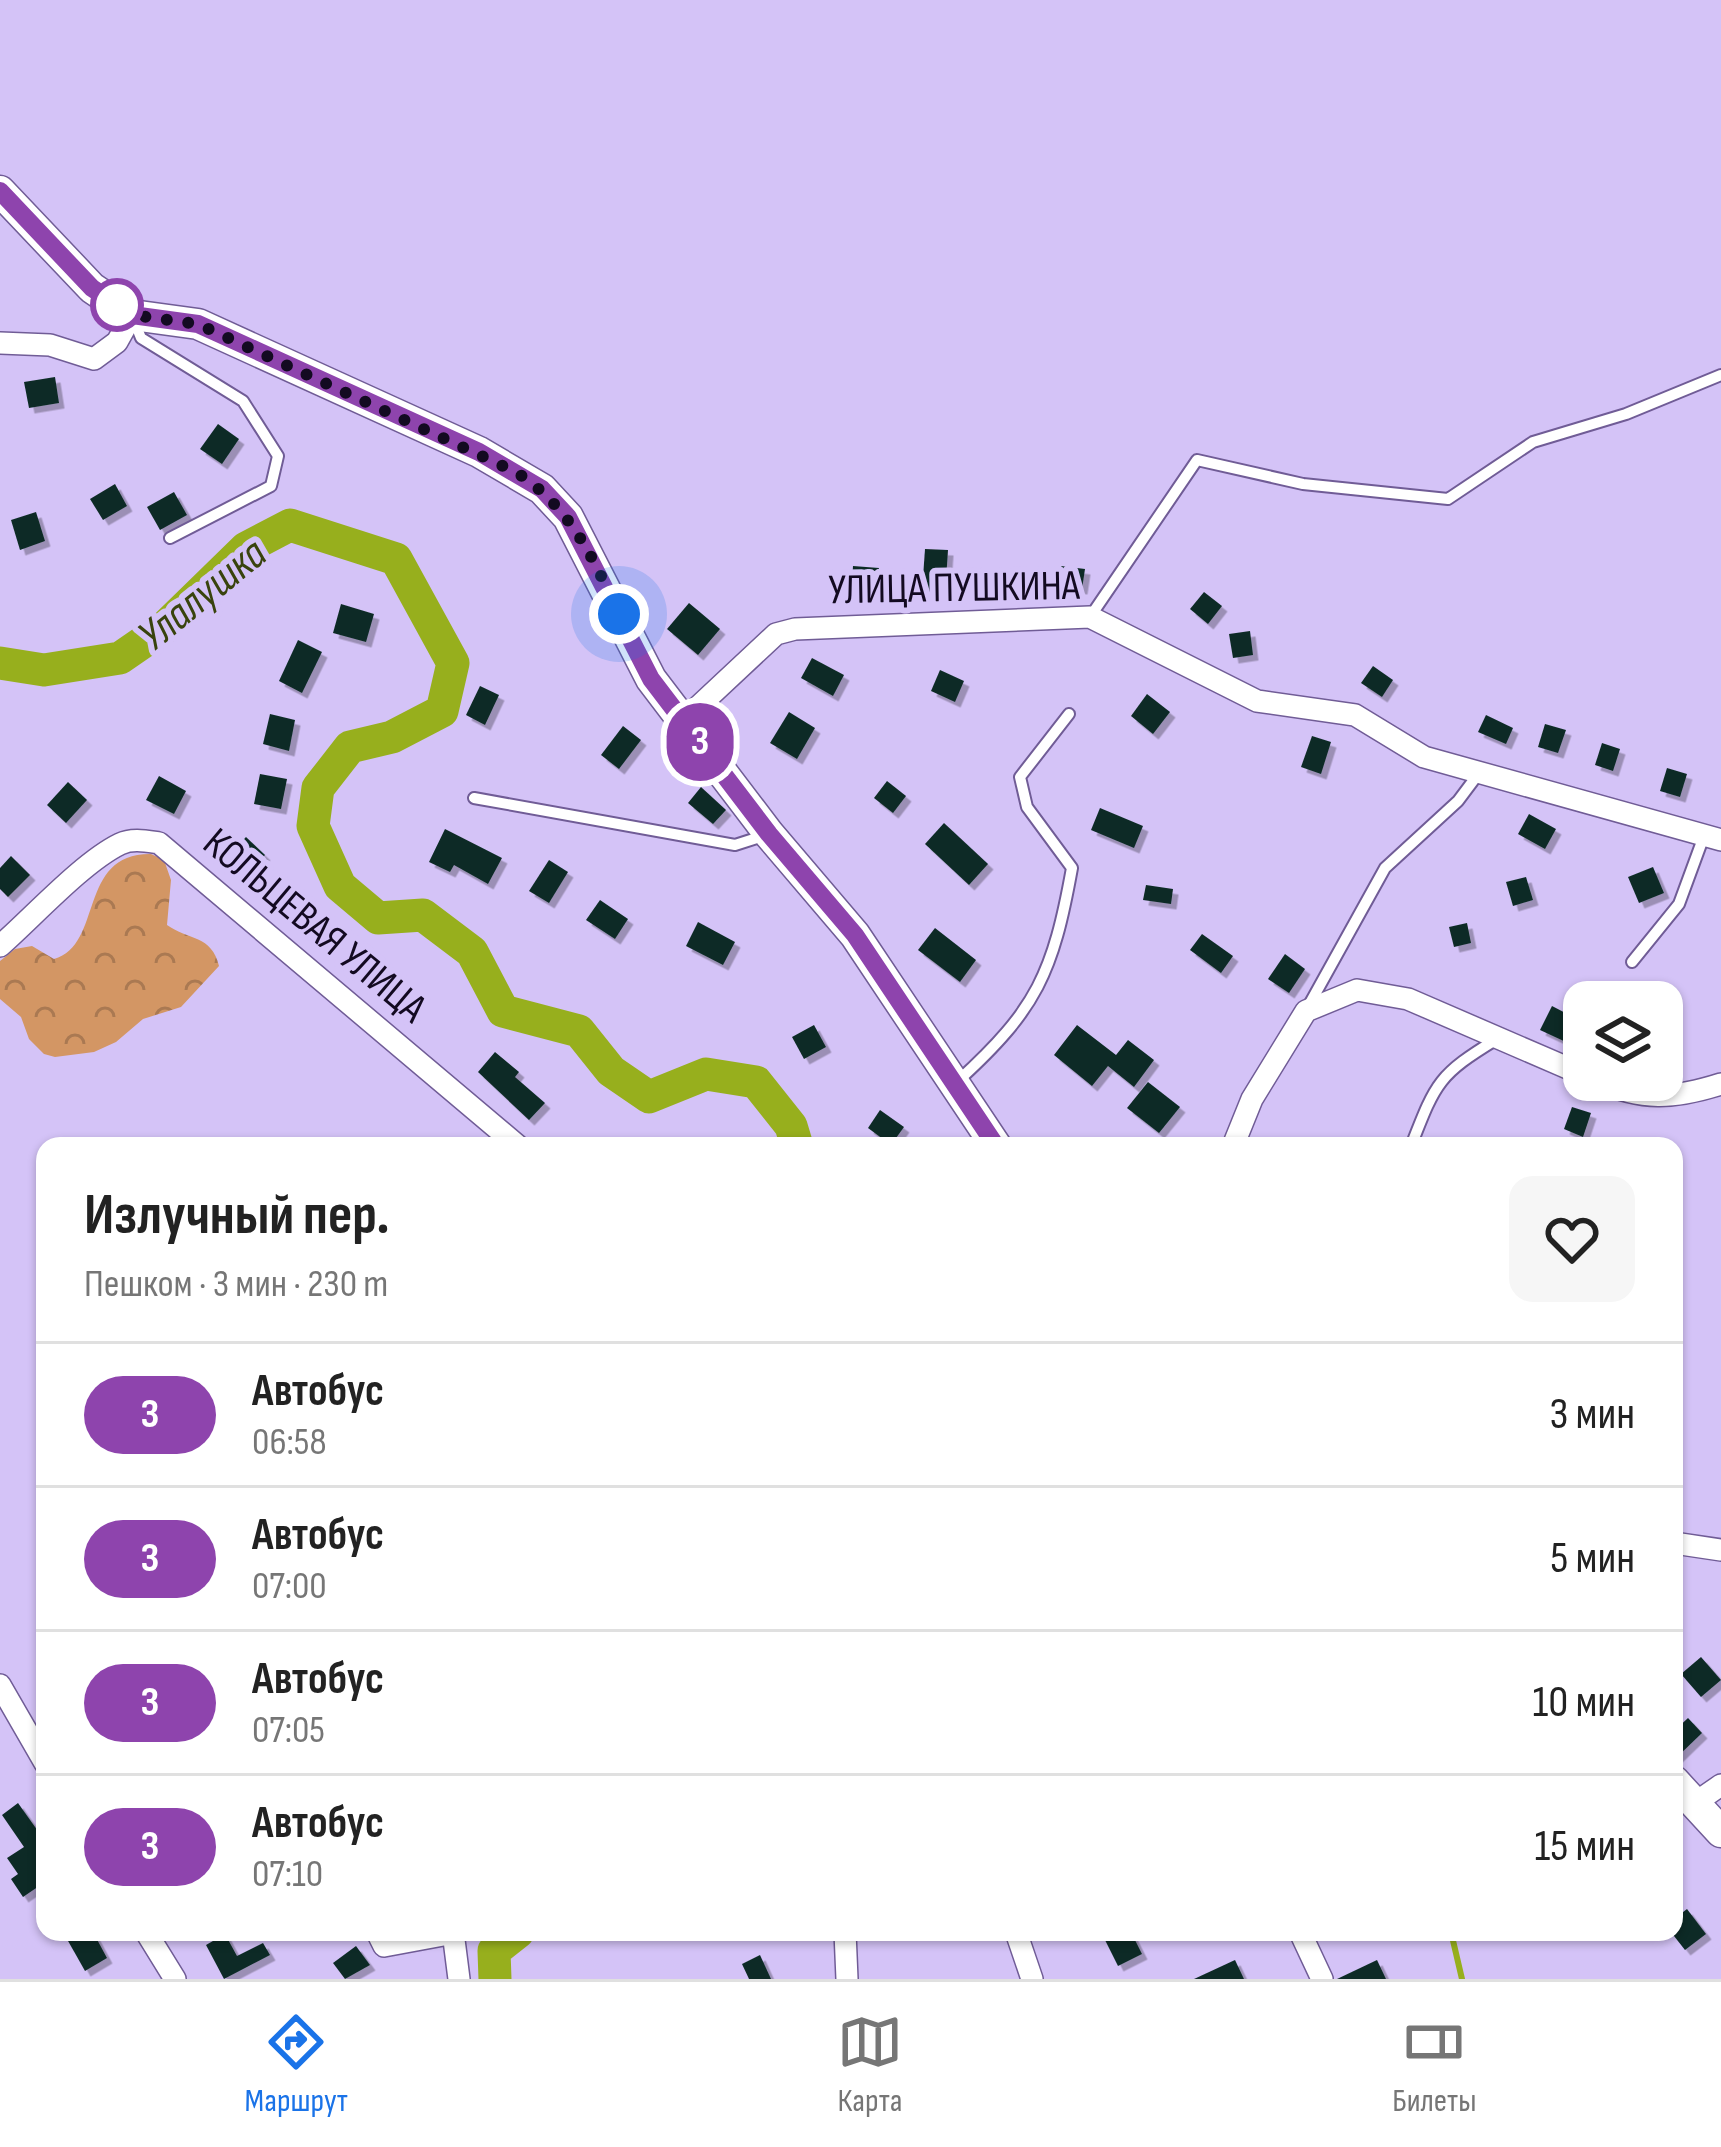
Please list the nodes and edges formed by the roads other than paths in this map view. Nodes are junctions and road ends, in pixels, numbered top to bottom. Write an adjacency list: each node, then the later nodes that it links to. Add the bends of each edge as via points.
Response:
1 (0, 191): 2 (street, via 92,288)
2 (132, 315): 3 (street, via 94,359 50,345); 5 (lane, via 141,338 243,401 278,456 271,486); 8 (street, via 198,324 479,452 542,489 568,517 643,664)
3 (0, 343)
4 (1721, 374): 6 (lane, via 1533,442 1448,499 1303,484 1197,460)
5 (170, 538)
6 (1090, 617): 8 (street, УЛИЦА ПУШКИНА, via 795,628 776,634); 9 (street, УЛИЦА ПУШКИНА, via 1257,701 1355,715 1424,757)
7 (1070, 714): 18 (lane, via 1019,777 1027,807 1072,868 1060,934 1035,997)
8 (684, 720): 11 (street)
9 (1479, 772): 12 (street, УЛИЦА ПУШКИНА); 15 (lane, via 1385,868)
10 (474, 798): 11 (lane, via 735,844)
11 (769, 834): 18 (street, via 855,935)
12 (1712, 838): 14 (lane, via 1679,904)
13 (0, 946): 21 (street, КОЛЬЦЕВАЯ УЛИЦА, via 121,844 159,843)
14 (1632, 962)
15 (1306, 1010): 16 (street, via 1357,990 1408,999); 23 (street)
16 (1497, 1039): 17 (street); 24 (lane, via 1449,1068)
17 (1563, 1066)
18 (955, 1084): 22 (street)
19 (1721, 1084): 20 (street)
20 (1683, 1096)
21 (507, 1137)
22 (990, 1137)
23 (1237, 1137)
24 (1415, 1137)
25 (1683, 1545): 26 (street)
26 (1721, 1550)
27 (0, 1685): 28 (street)
28 (36, 1747)
29 (1721, 1785): 30 (street)
30 (1684, 1792): 31 (street)
31 (1721, 1832)
32 (152, 1941): 39 (street)
33 (382, 1941): 34 (street)
34 (409, 1941)
35 (454, 1941): 40 (street)
36 (845, 1941): 41 (street)
37 (1019, 1941): 42 (street)
38 (1304, 1941): 43 (street)
39 (175, 1979)
40 (459, 1979)
41 (847, 1979)
42 (1032, 1979)
43 (1322, 1979)

